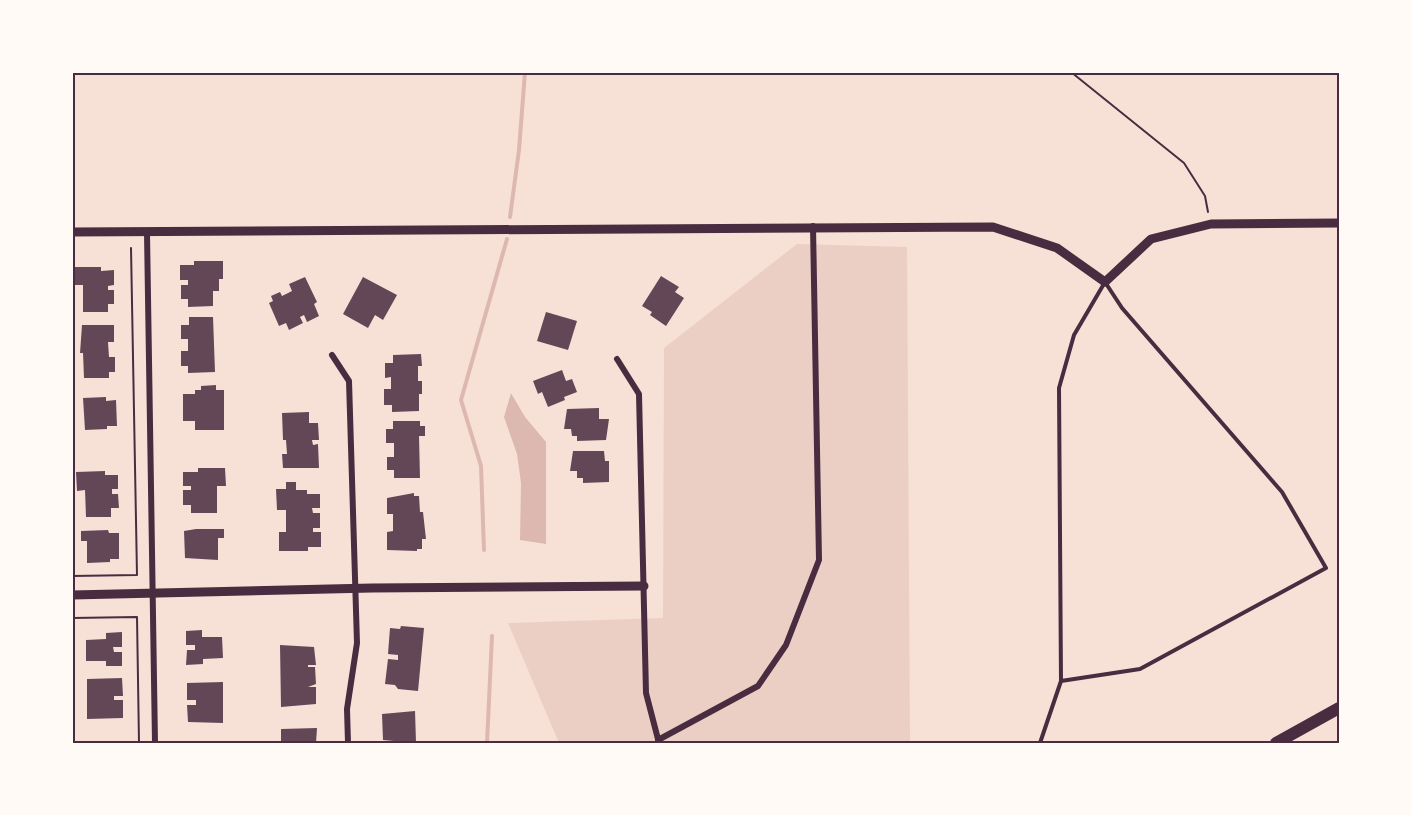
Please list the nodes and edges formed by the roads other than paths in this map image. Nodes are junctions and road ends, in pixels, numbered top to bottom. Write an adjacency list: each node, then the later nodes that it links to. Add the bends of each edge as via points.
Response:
1 (1339, 224): 5 (street, via 1211,224 1151,239)
2 (813, 226): 4 (street); 5 (street, via 993,227 1057,248); 14 (street, via 819,560 786,645 759,686)
3 (72, 232): 4 (street)
4 (147, 233): 10 (street)
5 (1105, 282): 12 (lane, via 1074,335 1059,388); 12 (lane, via 1122,308 1282,492 1326,568 1140,669)
6 (332, 354): 9 (street, via 349,381)
7 (617, 359): 8 (street, via 639,394)
8 (644, 586): 9 (street); 14 (street, via 646,693)
9 (356, 588): 10 (street); 16 (street, via 357,643 347,709)
10 (152, 593): 11 (street); 15 (street)
11 (72, 595)
12 (1061, 681): 17 (lane)
13 (1339, 708): 18 (main road)
14 (658, 742)
15 (154, 743)
16 (348, 743)
17 (1040, 743)
18 (1276, 743)

